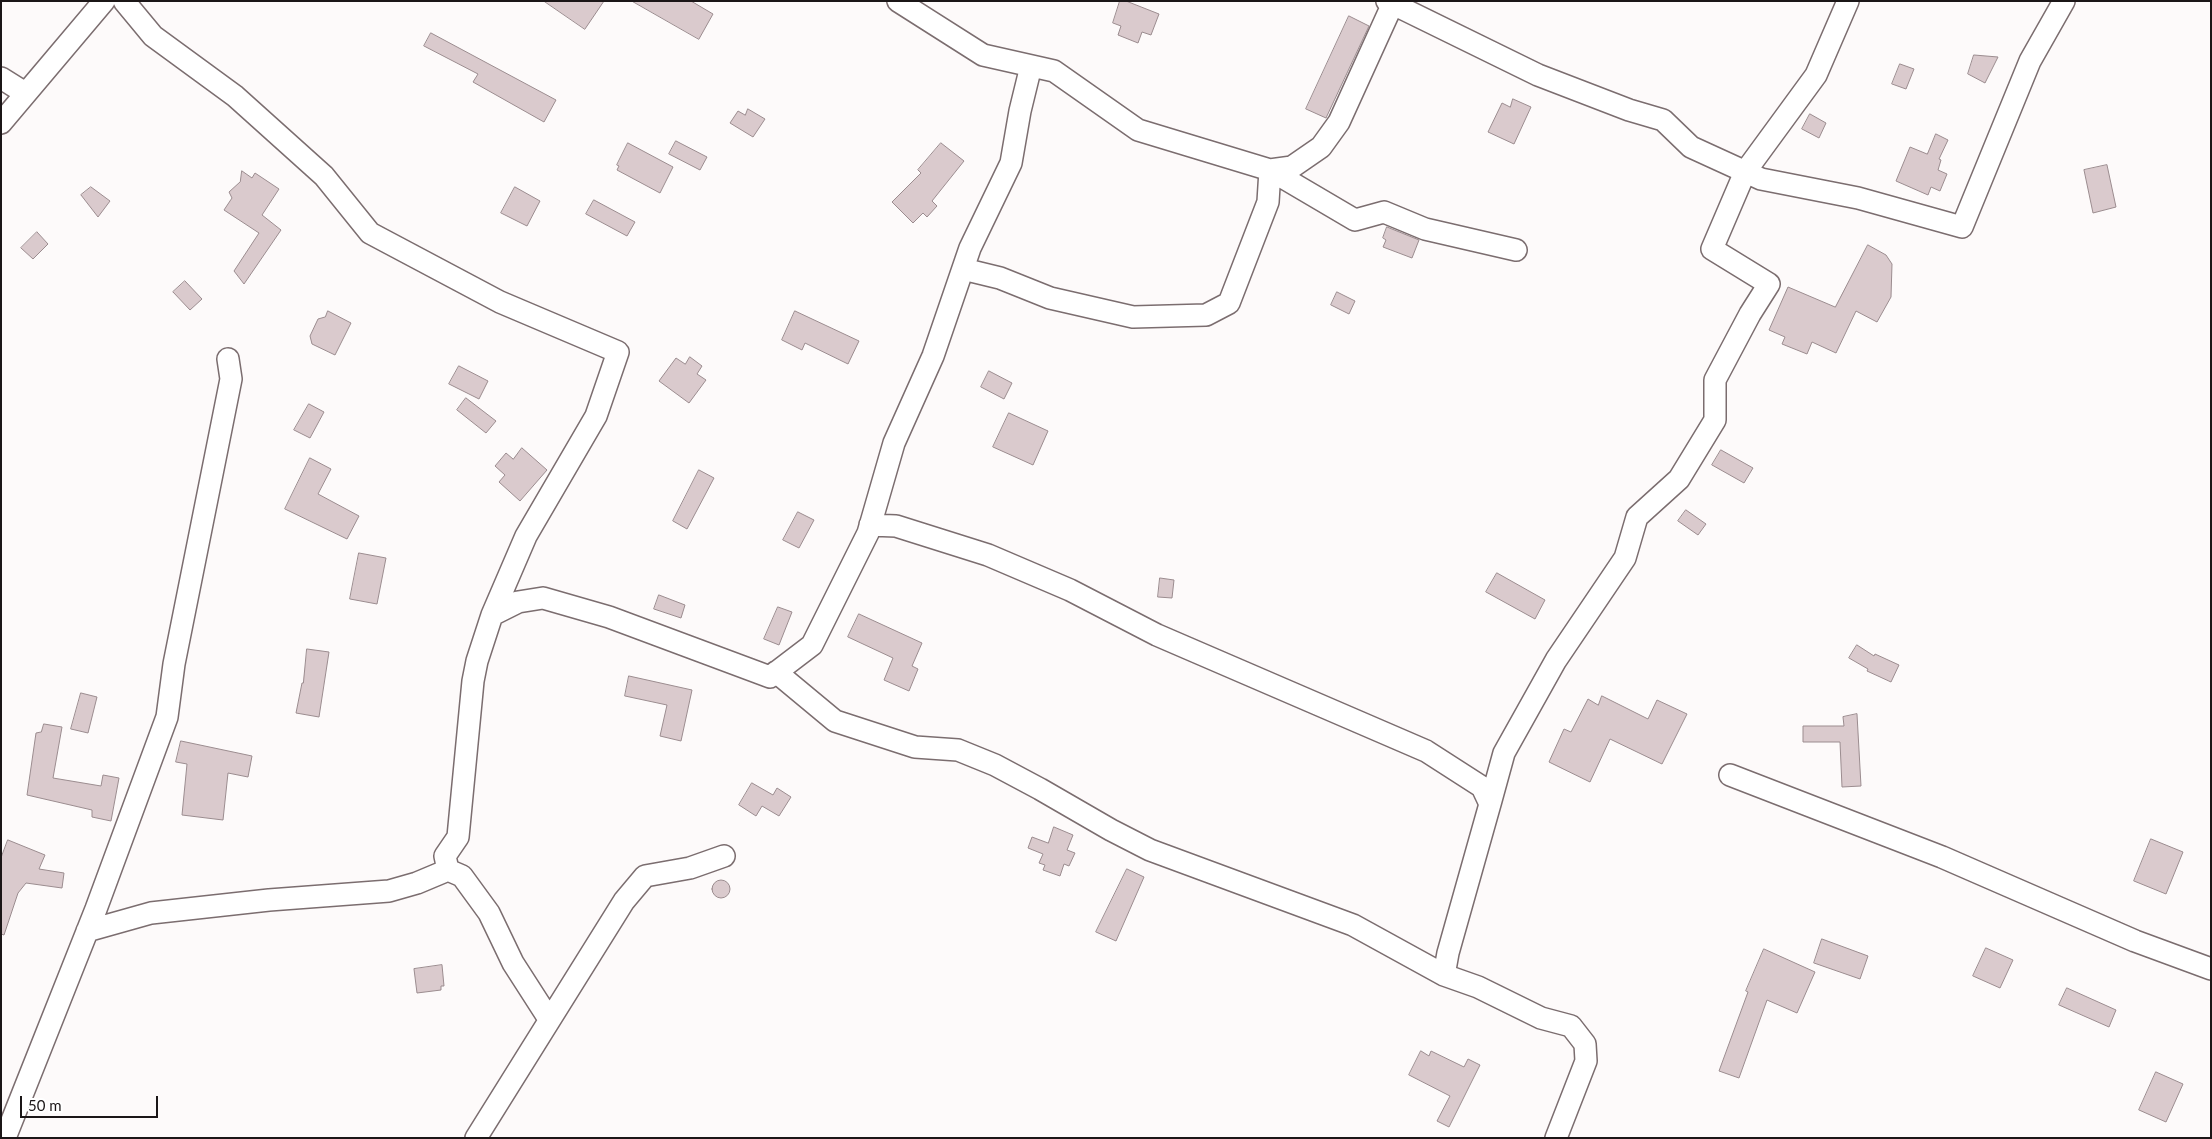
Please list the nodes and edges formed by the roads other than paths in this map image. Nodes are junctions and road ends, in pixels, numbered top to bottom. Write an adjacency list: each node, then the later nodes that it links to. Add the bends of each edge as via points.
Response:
1 (104, 1): 9 (street)
2 (124, 1): 17 (street, via 153,36 235,96 324,176 370,233 500,302 618,352 596,416 526,536)
3 (898, 1): 7 (street, via 983,54)
4 (1848, 1): 12 (street, via 1816,75)
5 (2064, 1): 12 (street, via 2030,61 1962,227 1858,198 1761,179)
6 (1391, 2): 11 (street, via 1339,122 1321,147 1292,167); 12 (street, via 1538,75 1663,120 1691,147)
7 (1032, 66): 11 (street, via 1054,71 1138,130); 14 (street, via 1011,163)
8 (1, 78): 9 (street)
9 (26, 93): 10 (street)
10 (1, 123)
11 (1270, 170): 13 (street, via 1355,220 1384,212 1426,228); 14 (street, via 1268,202 1229,303 1206,315 1133,317 1050,298 1000,278)
12 (1745, 172): 20 (street, via 1712,249 1769,284 1715,380 1715,420 1678,479 1637,516 1625,558 1556,660 1504,753)
13 (1516, 250)
14 (963, 269): 16 (street, via 933,356 894,443)
15 (228, 360): 23 (street, via 232,379 174,664 167,717)
16 (870, 525): 18 (street, via 812,645); 20 (street, via 896,526 979,552 1070,590 1157,635 1426,751 1482,787)
17 (492, 615): 18 (street, via 518,602 543,598 608,617 770,677); 22 (street, via 477,660 458,837 445,856)
18 (776, 672): 25 (street, via 835,721 915,747 958,750 986,761 1150,850 1353,925)
19 (1730, 775): 24 (street)
20 (1490, 804): 25 (street)
21 (724, 856): 26 (street, via 690,868 645,876 624,901)
22 (448, 870): 23 (street, via 389,891 151,913); 26 (street, via 462,876 490,913 513,963)
23 (87, 931): 27 (street)
24 (2211, 969)
25 (1444, 975): 29 (street, via 1478,987 1541,1018 1571,1026 1585,1044 1586,1061)
26 (549, 1019): 28 (street)
27 (5, 1138)
28 (476, 1138)
29 (1556, 1138)

